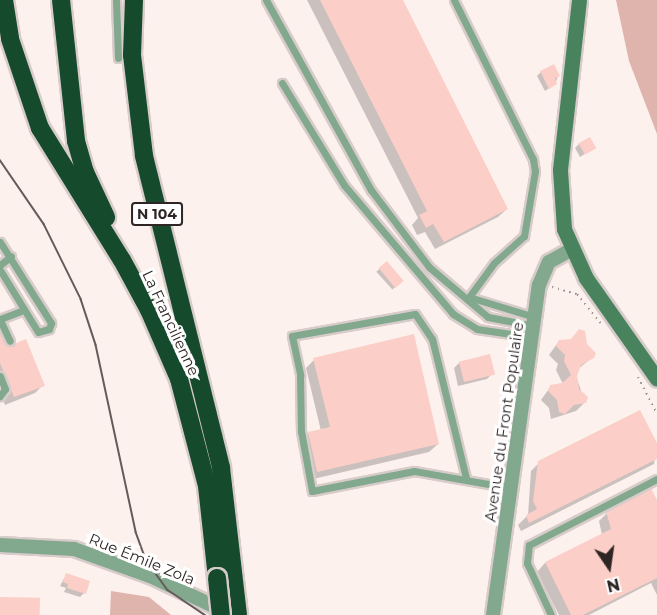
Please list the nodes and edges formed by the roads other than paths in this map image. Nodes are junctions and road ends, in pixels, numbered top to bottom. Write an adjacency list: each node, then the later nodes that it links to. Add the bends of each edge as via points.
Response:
1 (4, 0): 14 (highway, La Francilienne, via 10,39 40,128)
2 (61, 0): 14 (highway, via 76,141 95,198 119,241)
3 (116, 0): 9 (lane)
4 (134, 0): 9 (highway, La Francilienne / N 104)
5 (145, 0): 9 (highway, via 142,36)
6 (266, 0): 16 (lane, via 371,190 429,267 448,286)
7 (454, 0): 16 (lane, via 533,159 535,171 524,236 494,263)
8 (579, 0): 12 (main road, via 560,187 562,219)
9 (125, 57): 30 (highway, La Francilienne / N 104, via 150,185 221,468)
10 (282, 82): 19 (lane, via 344,186 453,314 477,329)
11 (0, 242): 13 (lane)
12 (572, 249): 19 (street, Avenue du Front Populaire, via 558,255 543,272); 22 (main road, via 592,288 635,343)
13 (11, 256): 15 (lane); 17 (lane, via 51,323 49,328 38,332)
14 (122, 260): 28 (highway, La Francilienne, bridge, via 159,332 189,411 207,486)
15 (0, 267): 17 (lane)
16 (469, 297): 19 (lane, via 498,304); 19 (lane, via 488,317)
17 (24, 310): 18 (lane)
18 (0, 320): 20 (lane)
19 (534, 327): 26 (street, Avenue du Front Populaire)
20 (10, 341)
21 (0, 376): 23 (lane, via 5,389)
22 (657, 380)
23 (0, 396)
24 (466, 478): 24 (lane, via 432,339 415,314 292,336 300,375 301,431 312,491 414,471); 26 (lane)
25 (657, 479): 32 (lane, via 529,545 527,563)
26 (512, 488): 31 (street, Avenue du Front Populaire)
27 (0, 545): 29 (street, Rue Émile Zola, via 74,549 150,576)
28 (221, 615)
29 (233, 615)
30 (238, 615)
31 (493, 615)
32 (551, 615)

